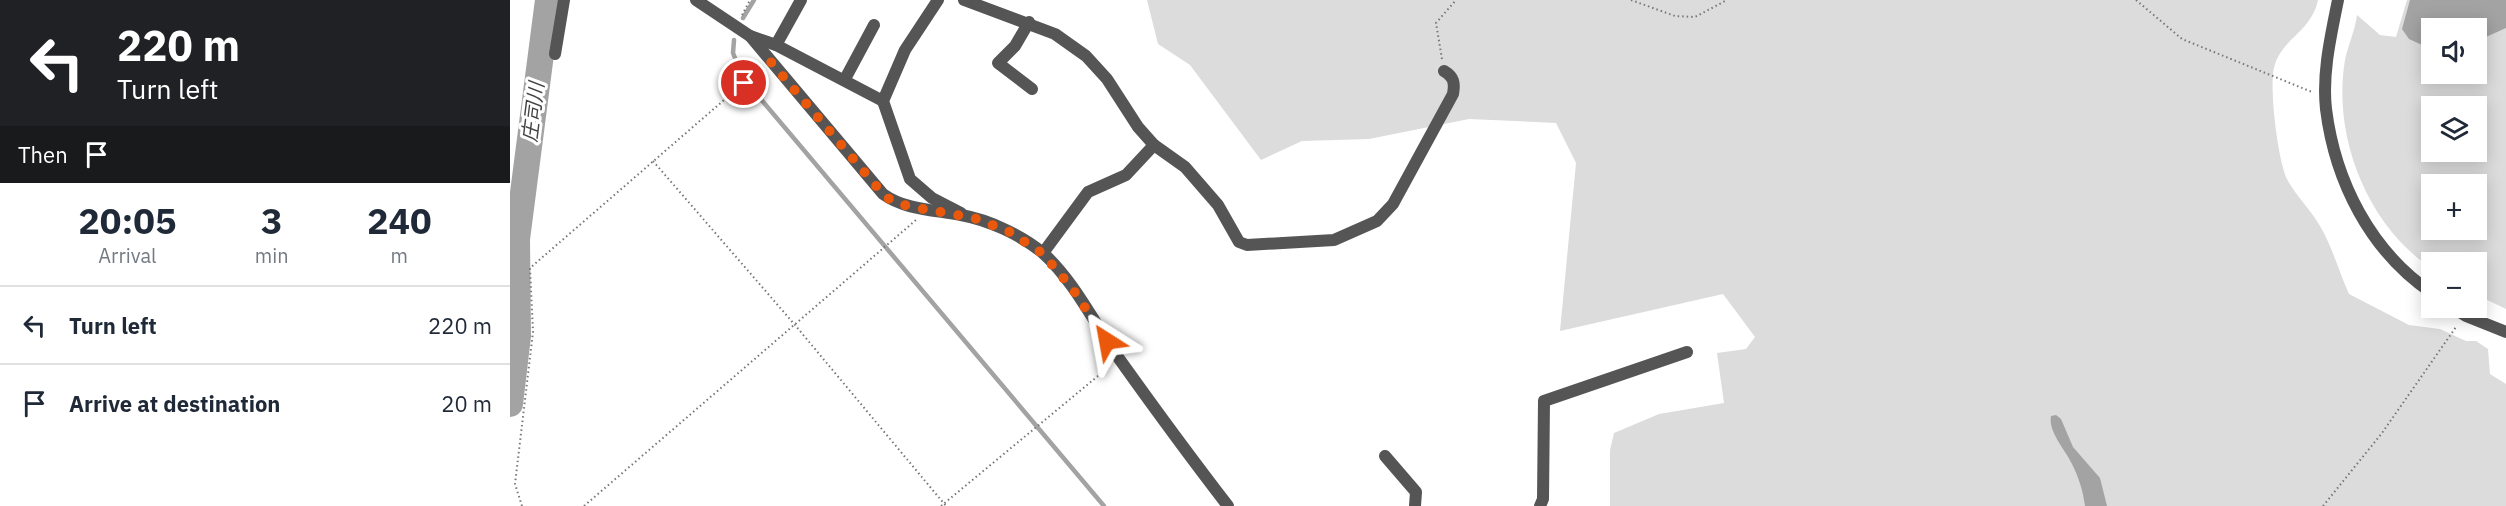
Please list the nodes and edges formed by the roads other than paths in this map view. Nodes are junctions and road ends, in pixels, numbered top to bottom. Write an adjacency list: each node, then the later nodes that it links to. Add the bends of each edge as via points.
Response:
1 (564, 0): 11 (street)
2 (696, 0): 9 (street)
3 (801, 0): 10 (street)
4 (938, 0): 15 (street, via 905,50)
5 (964, 0): 7 (street)
6 (2338, 0): 19 (street, via 2328,48 2326,107 2341,172 2359,214 2386,253)
7 (1029, 22): 14 (street, via 1015,46 998,63); 16 (street, via 1055,34 1086,56)
8 (874, 26): 13 (street)
9 (750, 36): 10 (street); 17 (street, via 871,183 893,202)
10 (776, 45): 13 (street)
11 (555, 54)
12 (1444, 71): 16 (street, via 1455,83 1453,94 1393,204 1377,221 1334,240 1247,245 1239,242 1218,204 1185,167)
13 (845, 80): 15 (street)
14 (1032, 89)
15 (883, 101): 17 (street, via 910,179 932,198)
16 (1154, 145): 18 (street, via 1126,175 1088,192)
17 (964, 215): 18 (street, via 1008,231)
18 (1042, 253): 24 (street, via 1072,288 1119,359)
19 (2421, 283)
20 (2471, 318): 21 (street)
21 (2506, 332)
22 (1687, 352): 26 (street, via 1544,401)
23 (1385, 456): 25 (street, via 1416,492)
24 (1228, 506)
25 (1415, 506)
26 (1540, 506)

